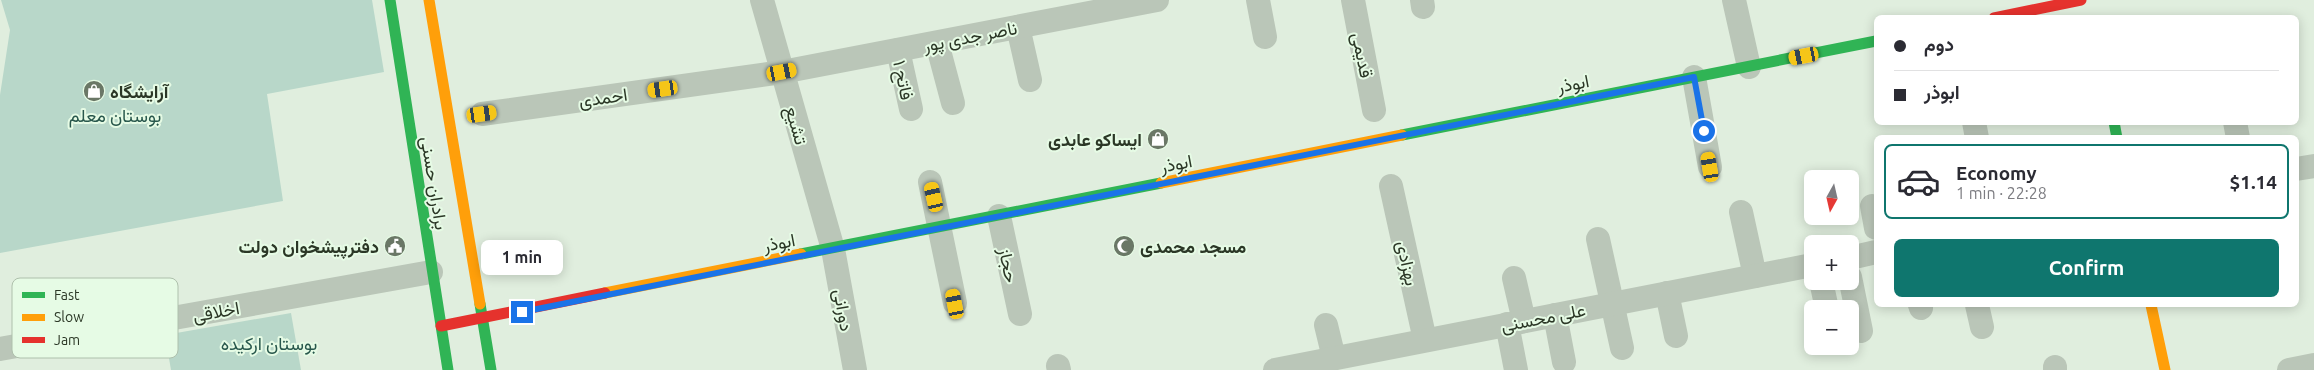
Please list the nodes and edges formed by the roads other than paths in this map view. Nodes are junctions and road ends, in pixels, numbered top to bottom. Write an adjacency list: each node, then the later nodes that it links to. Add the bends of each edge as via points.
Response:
1 (390, 0): 36 (main road, برادران حسنی)
2 (429, 0): 47 (main road, برادران حسنی)
3 (762, 0): 16 (street, تشیع)
4 (1258, 0): 11 (street)
5 (1353, 0): 21 (street, قدیمی)
6 (1734, 0): 15 (street)
7 (2081, 0): 9 (main road)
8 (1144, 1): 10 (street, ناصر جدی پور)
9 (2008, 15)
10 (1018, 27): 13 (street, ناصر جدی پور); 18 (street)
11 (1265, 37)
12 (1874, 41): 15 (main road, ابوذر)
13 (937, 43): 14 (street, ناصر جدی پور); 19 (street)
14 (898, 50): 16 (street, ناصر جدی پور); 20 (street, فاتح ۱)
15 (1749, 66): 17 (main road, ابوذر)
16 (782, 72): 22 (street, احمدی); 32 (street, تشیع)
17 (1694, 77): 24 (street); 29 (main road, ابوذر)
18 (1030, 80)
19 (953, 103)
20 (910, 109)
21 (1374, 110)
22 (482, 114)
23 (2314, 166): 25 (street)
24 (1710, 167)
25 (2299, 168)
26 (930, 182): 30 (street)
27 (1391, 186): 53 (street, بهزادی)
28 (1742, 212): 37 (street)
29 (999, 216): 30 (main road, ابوذر); 44 (street, حجاز)
30 (940, 228): 32 (main road, ابوذر); 42 (street)
31 (1598, 239): 41 (street)
32 (833, 249): 47 (main road, ابوذر); 61 (street, دورانی)
33 (1874, 252): 34 (street)
34 (1859, 256)
35 (1804, 267): 37 (street, علی محسنی)
36 (431, 272): 46 (street, اخلاقی); 50 (main road, برادران حسنی)
37 (1755, 276): 40 (street, علی محسنی)
38 (1514, 278): 48 (street)
39 (1853, 290): 51 (street)
40 (1667, 293): 41 (street, علی محسنی); 52 (street)
41 (1613, 303): 45 (street, علی محسنی); 54 (street)
42 (955, 304)
43 (2151, 307): 64 (main road)
44 (1020, 314)
45 (1555, 315): 48 (street, علی محسنی); 57 (street)
46 (178, 317)
47 (483, 319): 50 (main road, ابوذر); 60 (main road, برادران حسنی)
48 (1516, 323): 53 (street, علی محسنی); 63 (street)
49 (1326, 325): 55 (street)
50 (441, 326): 59 (main road, برادران حسنی)
51 (1861, 331)
52 (1676, 336)
53 (1424, 340): 56 (street, علی محسنی)
54 (1622, 348)
55 (1334, 358): 56 (street, علی محسنی); 62 (street, علی محسنی)
56 (1368, 361)
57 (1564, 362)
58 (2314, 365): 65 (street)
59 (448, 370)
60 (491, 370)
61 (855, 370)
62 (1275, 370)
63 (1516, 370)
64 (2164, 370)
65 (2290, 370)

